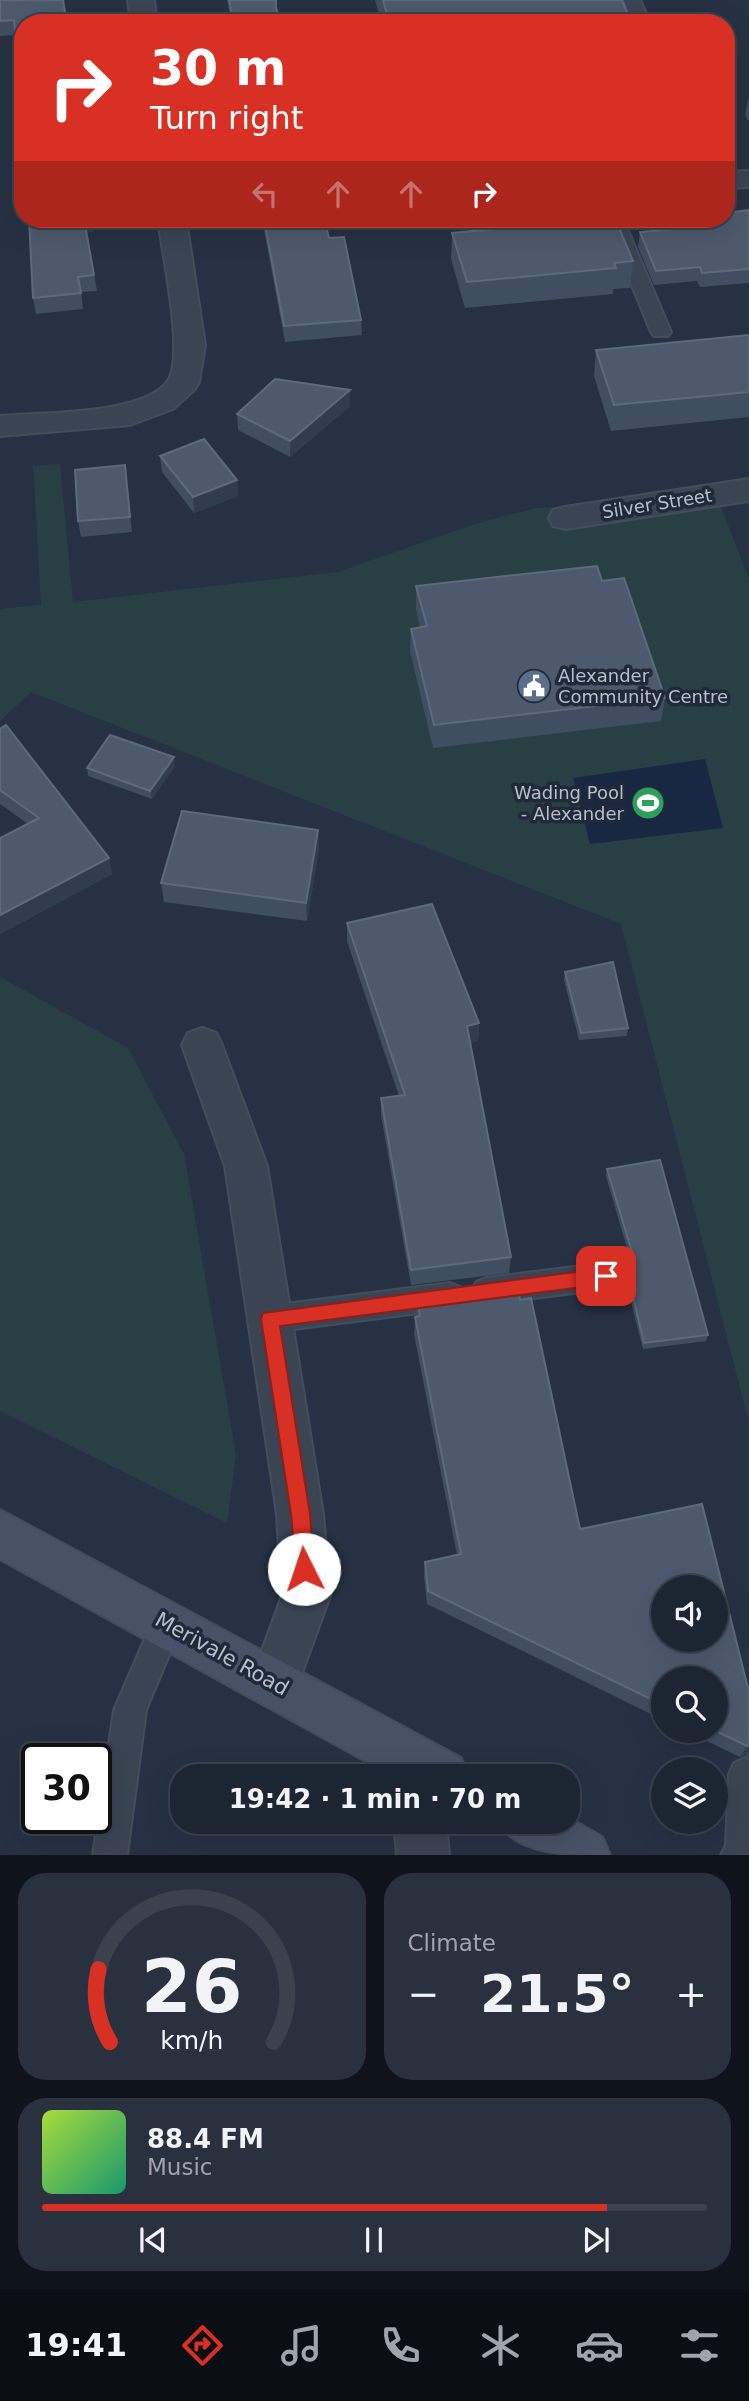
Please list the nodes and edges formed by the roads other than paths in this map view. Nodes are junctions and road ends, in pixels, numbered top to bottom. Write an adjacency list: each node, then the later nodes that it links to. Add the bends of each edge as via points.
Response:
1 (173, 228): 4 (street, via 190,345 184,382 162,402 130,415)
2 (618, 228): 3 (lane)
3 (661, 332)
4 (0, 426)
5 (749, 490): 6 (street, Silver Street)
6 (565, 518)
7 (202, 1045): 9 (street, via 246,1166)
8 (606, 1276): 9 (lane)
9 (270, 1319): 12 (street, via 300,1514 306,1596)
10 (0, 1533): 11 (main road, Merivale Road)
11 (167, 1624): 12 (main road, Merivale Road); 18 (lane, via 130,1710)
12 (275, 1683): 13 (main road, Merivale Road)
13 (412, 1764)
14 (745, 1774): 20 (lane)
15 (421, 1834): 19 (street)
16 (543, 1834): 17 (main road)
17 (572, 1852)
18 (110, 1855)
19 (423, 1855)
20 (738, 1855)

